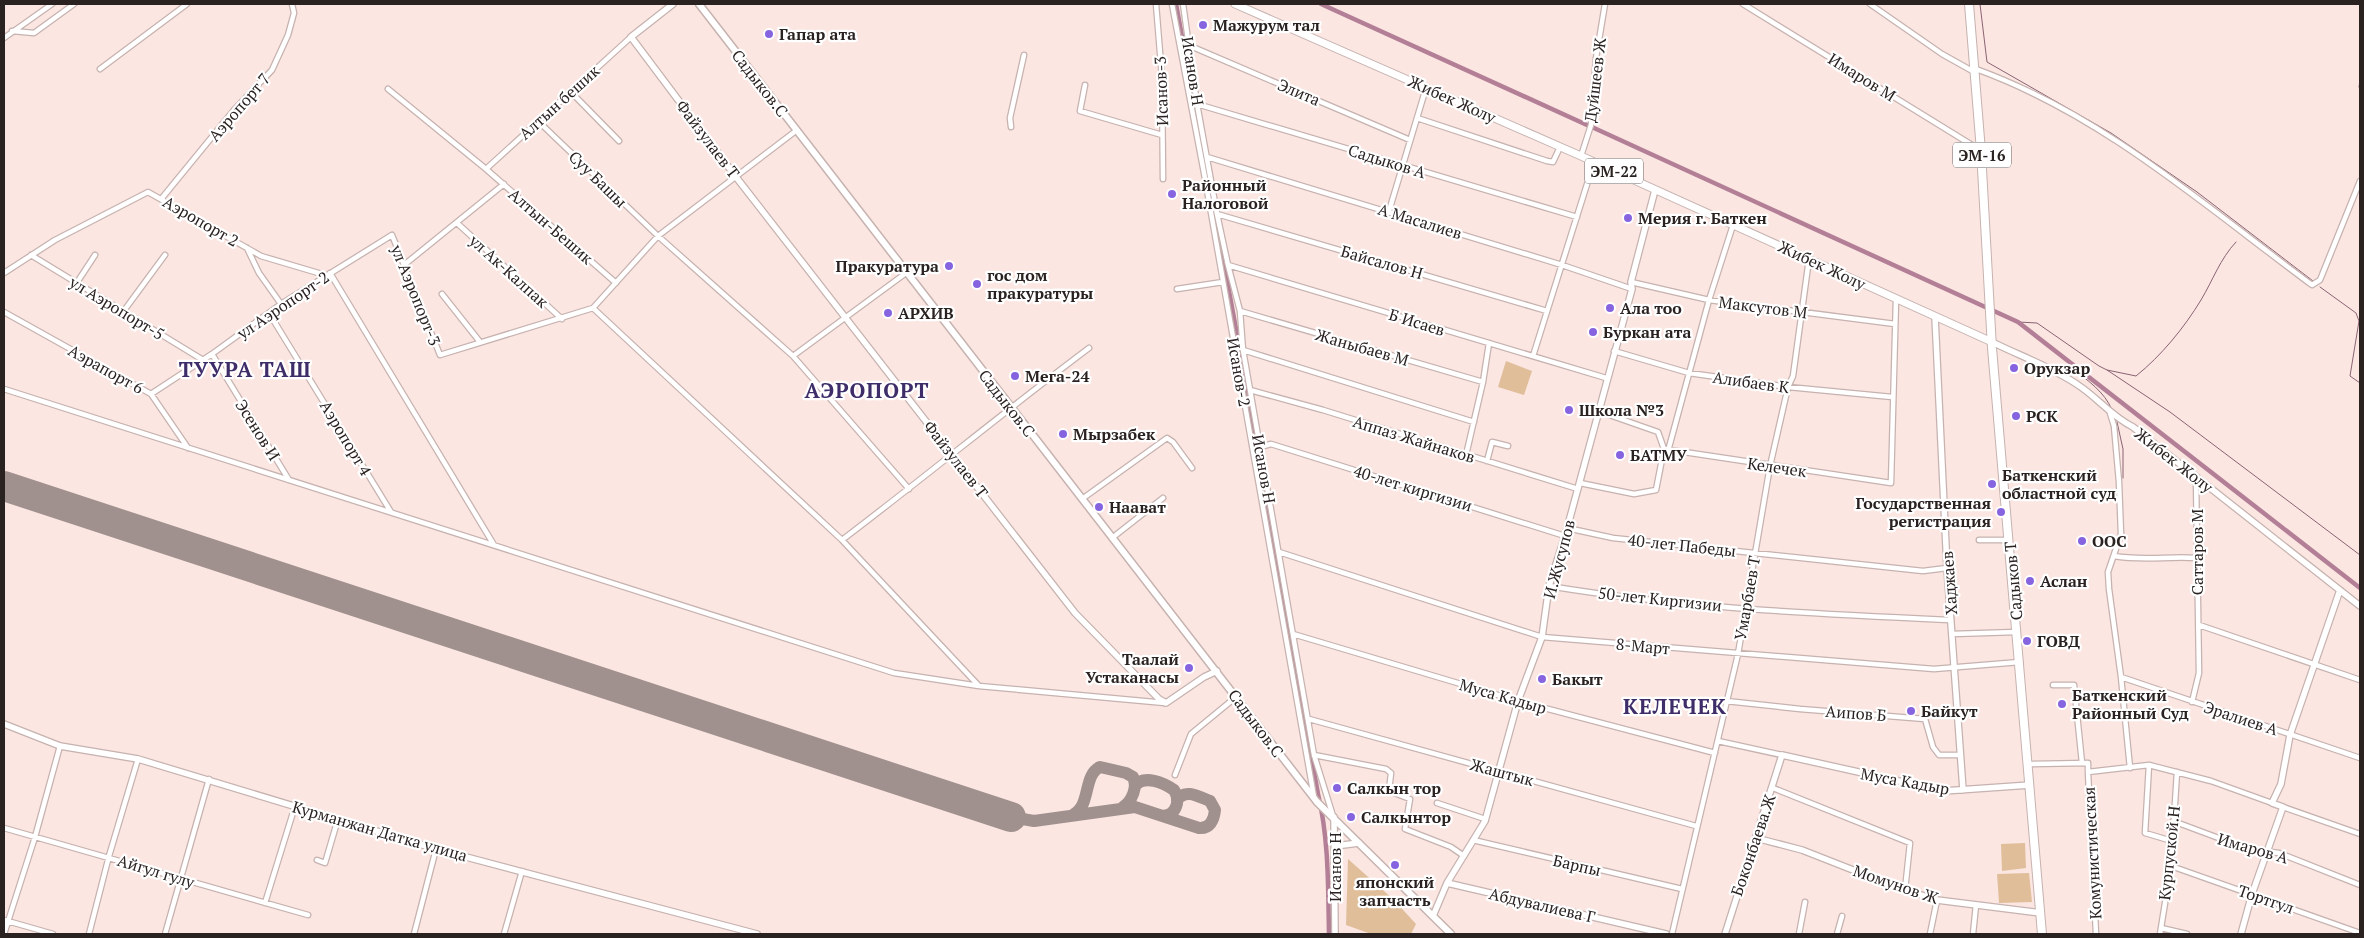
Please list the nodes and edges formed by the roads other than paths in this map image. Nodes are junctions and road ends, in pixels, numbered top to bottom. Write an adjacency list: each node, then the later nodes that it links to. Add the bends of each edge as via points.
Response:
1 (52, 4): 15 (street)
2 (74, 4): 15 (street, via 34,33)
3 (187, 4): 20 (street)
4 (292, 4): 46 (street, Аэропорт 7, via 292,20 272,70 234,110)
5 (672, 4): 16 (street)
6 (699, 4): 30 (main road, Садыков.С)
7 (1156, 4): 31 (street, Исанов-3, via 1162,77)
8 (1172, 4): 65 (street, Исанов-2)
9 (1183, 4): 18 (street, Исанов Н)
10 (1236, 4): 23 (main road, Жибек Жолу / ЭМ-22)
11 (1605, 4): 36 (street, Дуйшеев Ж, via 1596,58 1591,125)
12 (1743, 4): 35 (street, Имаров М)
13 (1870, 4): 21 (street, via 1942,54)
14 (1969, 4): 21 (highway, ЭМ-16)
15 (12, 31): 17 (street)
16 (632, 37): 25 (street, Алтын бешик); 41 (street, Файзулаев Т)
17 (4, 38)
18 (1188, 44): 26 (street, Исанов Н); 33 (street, Элита)
19 (1024, 55): 29 (street, via 1010,118)
20 (100, 69)
21 (1976, 71): 35 (highway, ЭМ-16); 43 (street, via 2007,80 2108,135 2180,184 2312,285 2320,280)
22 (1085, 85): 31 (street, via 1080,111)
23 (1426, 88): 27 (street); 34 (main road, Жибек Жолу / ЭМ-22)
24 (388, 89): 40 (street, Алтын-Бешик)
25 (570, 91): 28 (street, Алтын бешик); 32 (street)
26 (1197, 104): 37 (street, Исанов Н); 39 (street, Садыков А)
27 (1417, 118): 33 (street); 34 (street, via 1547,161 1553,162)
28 (538, 121): 40 (street, Алтын бешик); 53 (street, Суу Башы)
29 (1011, 127)
30 (797, 130): 41 (street); 63 (main road, Садыков.С)
31 (1162, 135): 42 (street, Исанов-3)
32 (619, 140)
33 (1410, 140): 39 (street)
34 (1560, 147): 36 (main road, Жибек Жолу / ЭМ-22)
35 (1982, 151): 87 (highway, ЭМ-16)
36 (1581, 156): 38 (main road, Жибек Жолу / ЭМ-22)
37 (1207, 157): 47 (street, А Масалиев); 48 (street, Исанов Н)
38 (1594, 162): 45 (main road, Жибек Жолу / ЭМ-22); 49 (street)
39 (1403, 166): 47 (street); 49 (street, Садыков А)
40 (486, 169): 44 (street, Алтын-Бешик)
41 (736, 177): 53 (street); 81 (street, Файзулаев Т)
42 (1163, 179)
43 (2360, 181)
44 (504, 184): 50 (street); 66 (street, Алтын-Бешик)
45 (1655, 190): 51 (main road, Жибек Жолу / ЭМ-22); 68 (street, И.Жусупов)
46 (162, 198): 54 (street, Аэропорт 2); 56 (street, Аэропорт 2, via 148,192)
47 (1389, 211): 59 (street, А Масалиев)
48 (1217, 214): 61 (street, Исанов Н); 76 (street, Байсалов Н)
49 (1577, 217): 59 (street)
50 (457, 223): 60 (street); 83 (street, ул Ак-Калпак)
51 (1733, 225): 58 (main road, Жибек Жолу / ЭМ-22); 72 (street)
52 (392, 235): 60 (street, ул Аэропорт-3); 64 (street, ул Аэропорт-2)
53 (658, 236): 66 (street); 92 (street, Суу Башы)
54 (247, 248): 64 (street, Аэропорт 2, via 261,256); 73 (street, via 259,273)
55 (165, 254): 78 (street)
56 (32, 255): 62 (street, Аэропорт 2); 67 (street, ул Аэропорт-5)
57 (95, 255): 67 (street)
58 (1809, 259): 71 (main road, Жибек Жолу / ЭМ-22); 79 (street, Умарбаев Т)
59 (1562, 264): 68 (street, А Масалиев); 76 (street)
60 (404, 265): 85 (street, ул Аэропорт-3, via 440,356)
61 (1228, 265): 75 (street, Исанов Н); 86 (street, Б Исаев)
62 (4, 273)
63 (906, 273): 81 (street); 103 (main road, Садыков.С)
64 (328, 274): 73 (street, ул Аэропорт-2); 129 (street)
65 (1223, 282): 69 (street); 182 (street, Исанов-2)
66 (616, 283): 74 (street)
67 (76, 284): 78 (street, ул Аэропорт-5)
68 (1632, 285): 72 (street, Максутов М); 90 (street, И.Жусупов)
69 (1177, 289)
70 (442, 294): 85 (street)
71 (1896, 299): 82 (main road, Жибек Жолу / ЭМ-22); 84 (street)
72 (1709, 300): 79 (street, Максутов М); 95 (street)
73 (281, 304): 80 (street, ул Аэропорт-2)
74 (593, 308): 83 (street); 126 (street)
75 (1240, 311): 89 (street, Исанов Н); 97 (street, Жаныбаев М)
76 (1547, 311): 93 (street)
77 (4, 312): 101 (street, Аэрапорт 6)
78 (123, 312): 94 (street, ул Аэропорт-5)
79 (1801, 312): 84 (street, Максутов М); 98 (street, Умарбаев Т, via 1793,376)
80 (269, 313): 91 (street, ул Аэропорт-2); 122 (street, Аэропорт 4)
81 (845, 316): 92 (street); 111 (street, Файзулаев Т)
82 (1935, 317): 87 (main road, Жибек Жолу / ЭМ-22); 134 (street, Хаджаев)
83 (562, 319): 85 (street)
84 (1896, 324): 102 (street)
85 (480, 342)
86 (1489, 343): 93 (street, Б Исаев); 97 (street)
87 (1992, 345): 105 (street, Жибек Жолу, via 2076,384); 128 (highway, Садыков Т / ЭМ-16)
88 (1089, 348): 103 (street)
89 (1244, 350): 100 (street, Исанов Н); 106 (street)
90 (1614, 351): 95 (street, Алибаев К); 96 (street, И.Жусупов)
91 (212, 354): 94 (street, ул Аэропорт-2); 117 (street, Эсенов И)
92 (793, 356): 119 (street, Суу Башы)
93 (1533, 356): 96 (street, Б Исаев)
94 (202, 360): 101 (street, ул Аэропорт-2)
95 (1689, 373): 98 (street, Алибаев К); 110 (street)
96 (1606, 378): 104 (street, И.Жусупов)
97 (1483, 382): 106 (street)
98 (1788, 387): 102 (street, Алибаев К); 114 (street, Умарбаев Т)
99 (4, 389): 109 (street)
100 (1250, 390): 108 (street, Исанов Н); 112 (street, Аппаз Жайнаков)
101 (151, 394): 109 (street, Аэрапорт 6)
102 (1892, 398): 114 (street, Келечек, via 1891,483)
103 (1010, 407): 111 (street); 121 (main road, Садыков.С)
104 (1598, 411): 110 (street, via 1658,432); 118 (street, И.Жусупов)
105 (2110, 413): 116 (street, Жибек Жолу, via 2133,427); 132 (street, via 2120,482 2121,534)
106 (1474, 422): 112 (street)
107 (1508, 446): 113 (street, via 1492,442)
108 (1260, 447): 124 (street, 40-лет киргизии, via 1271,444); 130 (street, Исанов Н)
109 (188, 449): 117 (street)
110 (1666, 450): 114 (street, Келечек); 118 (street, Аппаз Жайнаков, via 1656,490 1634,494)
111 (953, 455): 119 (street); 158 (street, Файзулаев Т, via 1075,613)
112 (1466, 455): 113 (street, Аппаз Жайнаков)
113 (1487, 461): 118 (street, Аппаз Жайнаков)
114 (1770, 466): 131 (street, Умарбаев Т)
115 (1192, 468): 121 (street, via 1167,438)
116 (2196, 478): 133 (street, Саттаров М); 136 (street, Жибек Жолу)
117 (289, 480): 122 (street)
118 (1579, 486): 123 (street, И.Жусупов)
119 (909, 489): 126 (street)
120 (1163, 498): 125 (street)
121 (1082, 499): 125 (main road, Садыков.С)
122 (391, 512): 129 (street)
123 (1567, 528): 124 (street, И.Жусупов); 131 (street, 40-лет Пабеды, via 1613,538)
124 (1565, 536): 135 (street, И.Жусупов)
125 (1112, 538): 149 (main road, Садыков.С)
126 (842, 540): 153 (street)
127 (1980, 540): 128 (street)
128 (2009, 540): 141 (highway, Садыков Т / ЭМ-16)
129 (494, 545): 153 (street, via 894,673)
130 (1278, 552): 142 (street, Исанов Н); 144 (street, 8-Март)
131 (1755, 552): 134 (street, 40-лет Пабеды, via 1923,571); 138 (street, Умарбаев Т)
132 (2114, 556): 133 (street, via 2132,559); 150 (street, via 2108,572)
133 (2197, 558): 140 (street, Саттаров М)
134 (1947, 568): 139 (street, Хаджаев)
135 (1549, 586): 138 (street, 50-лет Киргизии); 144 (street, И.Жусупов)
136 (2340, 590): 137 (street, Жибек Жолу); 147 (street)
137 (2360, 606)
138 (1745, 608): 139 (street, 50-лет Киргизии); 145 (street, Умарбаев Т)
139 (1951, 620): 143 (street, Хаджаев)
140 (2199, 625): 147 (street); 157 (street, Саттаров М, via 2198,674)
141 (2017, 632): 143 (street); 146 (highway, Садыков Т / ЭМ-16)
142 (1293, 634): 156 (street, Муса Кадыр); 159 (street, Исанов Н)
143 (1952, 634): 148 (street, Хаджаев)
144 (1542, 638): 145 (street, 8-Март); 156 (street, И.Жусупов)
145 (1738, 654): 148 (street, 8-Март); 155 (street, Умарбаев Т)
146 (2020, 662): 148 (street, 8-Март); 171 (highway, Садыков Т / ЭМ-16)
147 (2314, 664): 151 (street); 161 (street)
148 (1954, 668): 167 (street, Хаджаев)
149 (1217, 671): 154 (main road, Садыков.С); 158 (street)
150 (2121, 677): 157 (street, Эралиев А); 173 (street)
151 (2360, 680)
152 (2052, 685): 170 (street, via 2074,685)
153 (979, 686): 158 (street)
154 (1236, 697): 177 (street, via 1191,734); 182 (main road, Садыков.С)
155 (1726, 701): 162 (street, Умарбаев Т); 167 (street, Аипов Б, via 1925,718 1933,747 1939,755)
156 (1518, 702): 164 (street, Муса Кадыр); 174 (street, И.Жусупов)
157 (2192, 702): 161 (street, Эралиев А)
158 (1166, 703)
159 (1309, 719): 165 (street, Исанов Н); 174 (street, Жаштык)
160 (4, 724): 163 (street, Курманжан Датка улица)
161 (2290, 735): 168 (street, Эралиев А); 184 (street, via 2281,784)
162 (1718, 741): 164 (street, Умарбаев Т); 166 (street)
163 (60, 746): 169 (street, Курманжан Датка улица); 194 (street)
164 (1715, 753): 191 (street, Умарбаев Т)
165 (1314, 755): 187 (street, Исанов Н); 203 (street, via 1386,769 1391,773 1389,791 1410,800 1405,829 1451,847)
166 (1782, 755): 180 (street, Боконбаева.Ж); 181 (street, Муса Кадыр, via 1944,791)
167 (1960, 755): 181 (street, Хаджаев)
168 (2360, 758)
169 (138, 759): 178 (street, Курманжан Датка улица); 202 (street)
170 (2082, 763): 171 (street); 175 (street, via 2088,762)
171 (2028, 764): 179 (highway, Садыков Т / ЭМ-16)
172 (2149, 765): 173 (street); 176 (street); 197 (street, via 2145,833)
173 (2130, 768): 175 (street)
174 (1499, 771): 189 (street, И.Жусупов); 191 (street, Жаштык)
175 (2088, 772): 241 (street, Комунистическая)
176 (2177, 772): 184 (street); 190 (street, Курпуской.Н)
177 (1175, 776)
178 (209, 779): 185 (street, Курманжан Датка улица); 207 (street)
179 (2030, 785): 181 (street, Муса Кадыр); 217 (highway, Садыков Т / ЭМ-16)
180 (1773, 788): 195 (street, Боконбаева.Ж); 211 (street, via 1910,843)
181 (1963, 790)
182 (1316, 800): 187 (main road, Садыков.С)
183 (1437, 803): 189 (street)
184 (2272, 803): 186 (street)
185 (295, 806): 188 (street, Курманжан Датка улица); 215 (street)
186 (2283, 807): 193 (street); 201 (street)
187 (1332, 816): 198 (main road); 199 (street, Исанов Н)
188 (338, 819): 200 (street, Курманжан Датка улица); 204 (street, via 325,863)
189 (1485, 819): 196 (street, И.Жусупов)
190 (2173, 821): 197 (street, Курпуской.Н); 201 (street, Имаров А, via 2248,849)
191 (1696, 826): 210 (street, Умарбаев Т)
192 (4, 828): 194 (street, Айгул гулу)
193 (2360, 834)
194 (35, 837): 202 (street, Айгул гулу); 221 (street)
195 (1756, 838): 211 (street, Момунов Ж, via 1802,850); 235 (street, Боконбаева.Ж)
196 (1473, 840): 203 (street, И.Жусупов); 210 (street, Барпы)
197 (2172, 841): 205 (street, Курпуской.Н)
198 (1360, 843): 199 (street); 219 (main road)
199 (1335, 846): 231 (street, Исанов Н)
200 (436, 849): 206 (street, Курманжан Датка улица); 228 (street)
201 (2267, 852): 209 (street, Имаров А, via 2279,853); 212 (street)
202 (108, 856): 207 (street, Айгул гулу); 226 (street)
203 (1464, 856): 208 (street, И.Жусупов)
204 (317, 860)
205 (2171, 866): 212 (street, Тортгул); 222 (street, Курпуской.Н)
206 (522, 871): 229 (street); 230 (street, Курманжан Датка улица)
207 (182, 879): 215 (street, Айгул гулу); 227 (street)
208 (1447, 883): 219 (street, И.Жусупов); 233 (street, Абдувалиева Г)
209 (2360, 886)
210 (1682, 889): 234 (street, Умарбаев Т)
211 (1905, 890): 213 (street, Момунов Ж)
212 (2252, 894): 223 (street, Тортгул); 244 (street)
213 (1938, 900): 216 (street, Момунов Ж); 238 (street)
214 (1805, 902): 236 (street)
215 (266, 903): 218 (street, Айгул гулу)
216 (1976, 905): 217 (street, Момунов Ж); 239 (street)
217 (2041, 913): 240 (highway, Садыков Т / ЭМ-16)
218 (308, 915)
219 (1433, 916): 232 (main road)
220 (1842, 916): 237 (street)
221 (6, 920): 224 (street); 225 (street)
222 (2161, 928): 242 (street, Курпуской.Н); 243 (street)
223 (2360, 933)
224 (4, 934)
225 (53, 934)
226 (89, 934)
227 (165, 934)
228 (414, 934)
229 (504, 934)
230 (757, 934)
231 (1335, 934)
232 (1451, 934)
233 (1666, 934)
234 (1672, 934)
235 (1725, 934)
236 (1799, 934)
237 (1837, 934)
238 (1930, 934)
239 (1973, 934)
240 (2042, 934)
241 (2096, 934)
242 (2160, 934)
243 (2186, 934)
244 (2241, 934)

